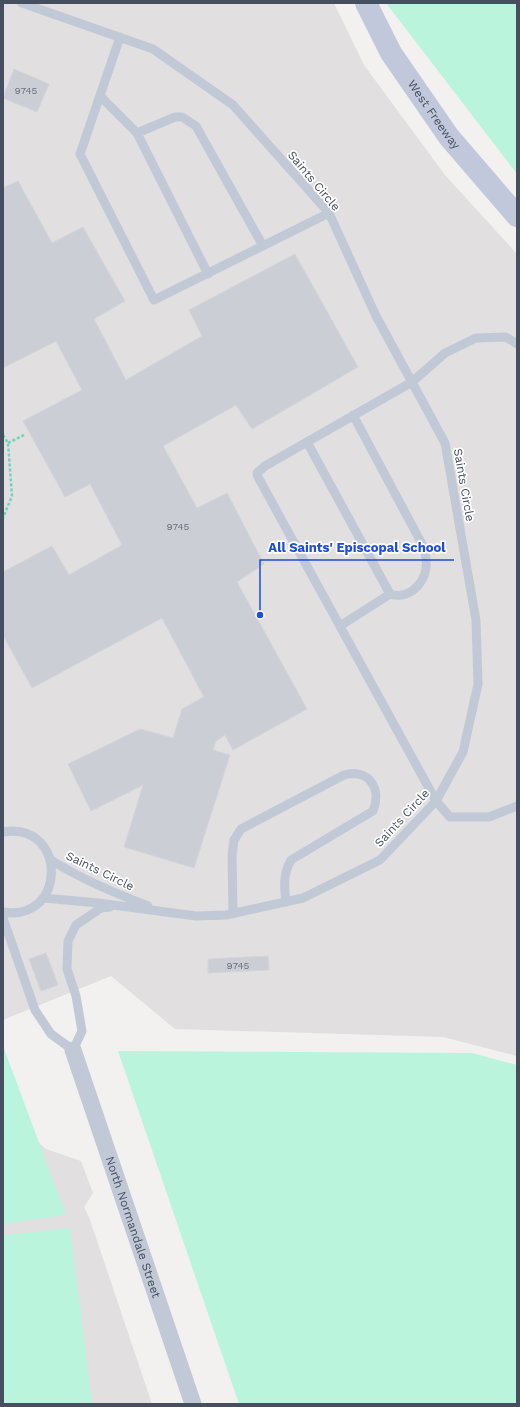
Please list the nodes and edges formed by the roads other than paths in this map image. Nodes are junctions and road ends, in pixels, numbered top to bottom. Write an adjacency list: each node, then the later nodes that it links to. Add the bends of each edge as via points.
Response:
1 (22, 3): 3 (lane, Saints Circle)
2 (366, 3): 7 (main road, West Freeway, via 391,53 448,137)
3 (120, 37): 4 (lane); 6 (lane, Saints Circle, via 153,49 233,105)
4 (100, 96): 5 (lane); 9 (lane, via 80,154 154,300)
5 (137, 133): 8 (lane, via 175,117 182,117 193,123); 9 (lane)
6 (329, 213): 8 (lane); 13 (lane, Saints Circle, via 376,316)
7 (517, 216)
8 (263, 246): 9 (lane)
9 (208, 274)
10 (506, 337): 11 (lane); 12 (lane); 13 (lane, via 476,338 445,353)
11 (517, 339)
12 (517, 343)
13 (412, 382): 14 (lane); 18 (lane, Saints Circle, via 445,443 476,620 478,684 463,752)
14 (353, 415): 15 (lane); 16 (lane, via 422,544 426,560 422,582 414,590 405,595)
15 (307, 442): 16 (lane); 17 (lane, via 257,473)
16 (390, 594): 17 (lane)
17 (340, 626): 18 (lane)
18 (436, 801): 19 (lane, via 450,817 489,817); 23 (lane, Saints Circle, via 380,860 303,898)
19 (517, 806)
20 (3, 832): 21 (lane, via 24,833 36,839 45,848)
21 (51, 860): 22 (lane, via 52,879); 25 (lane, Saints Circle, via 111,891)
22 (44, 898): 24 (lane, Saints Circle); 26 (lane, via 34,907 21,912)
23 (286, 902): 27 (lane, Saints Circle); 27 (lane, via 284,882 286,869 291,860 373,811 377,796 368,778 359,774 344,775 241,829 234,840 232,855)
24 (122, 906): 25 (lane, Saints Circle); 29 (lane, via 101,908 76,925 68,941 67,969 76,996 82,1031)
25 (162, 911): 27 (lane, Saints Circle, via 196,916)
26 (3, 912)
27 (233, 914)
28 (3, 918): 29 (lane, via 35,1010 51,1034)
29 (73, 1050): 30 (street, North Normandale Street)
30 (193, 1404)

